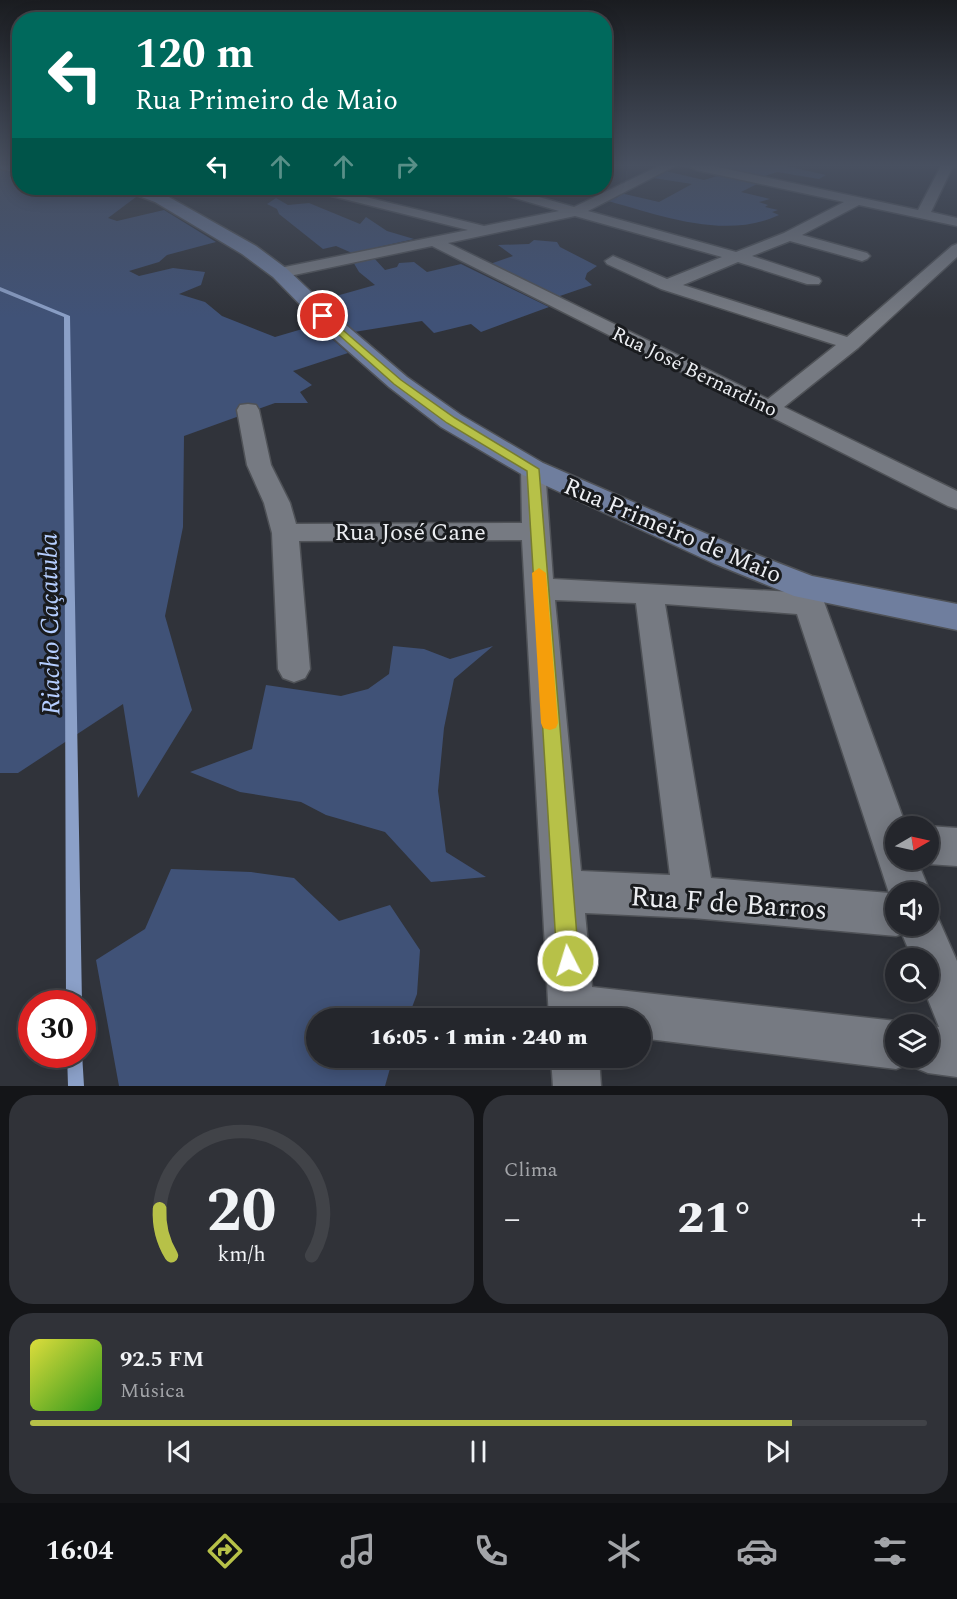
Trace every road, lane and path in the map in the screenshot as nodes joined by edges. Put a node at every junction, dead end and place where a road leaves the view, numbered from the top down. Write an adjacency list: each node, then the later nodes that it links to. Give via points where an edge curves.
1 (191, 217): 15 (street, Rua Primeiro de Maio)
2 (431, 217): 8 (street)
3 (552, 217): 8 (street)
4 (592, 217): 12 (street)
5 (826, 217): 9 (street)
6 (934, 217): 7 (street)
7 (957, 222)
8 (485, 230): 10 (street)
9 (789, 236): 12 (street); 13 (street)
10 (433, 241): 15 (street); 19 (street, Rua José Bernardino)
11 (957, 249): 18 (street)
12 (735, 256): 16 (street); 17 (street)
13 (862, 256)
14 (613, 261): 17 (street)
15 (280, 273): 21 (street, Rua Primeiro de Maio, via 398,382 451,421)
16 (813, 281)
17 (667, 285): 18 (street)
18 (851, 344): 19 (street)
19 (770, 408): 22 (street, Rua José Bernardino)
20 (248, 410): 24 (street, via 259,465)
21 (533, 469): 23 (street); 27 (street, Rua Primeiro de Maio)
22 (956, 498)
23 (536, 531): 24 (street, Rua José Cane); 25 (street)
24 (285, 533): 29 (street)
25 (540, 590): 26 (street); 33 (street)
26 (649, 593): 27 (street); 34 (street)
27 (808, 595): 28 (street, Rua Primeiro de Maio); 30 (street)
28 (957, 618)
29 (294, 669)
30 (890, 816)
31 (957, 847): 32 (street)
32 (939, 848)
33 (562, 891): 34 (street, Rua F de Barros); 37 (street)
34 (693, 897): 35 (street, Rua F de Barros)
35 (885, 914)
36 (924, 936): 38 (street)
37 (572, 1008)
38 (957, 1014)
39 (651, 1021): 40 (street)
40 (885, 1045)
41 (939, 1051): 42 (street)
42 (957, 1053)
43 (576, 1068): 44 (street)
44 (577, 1086)

